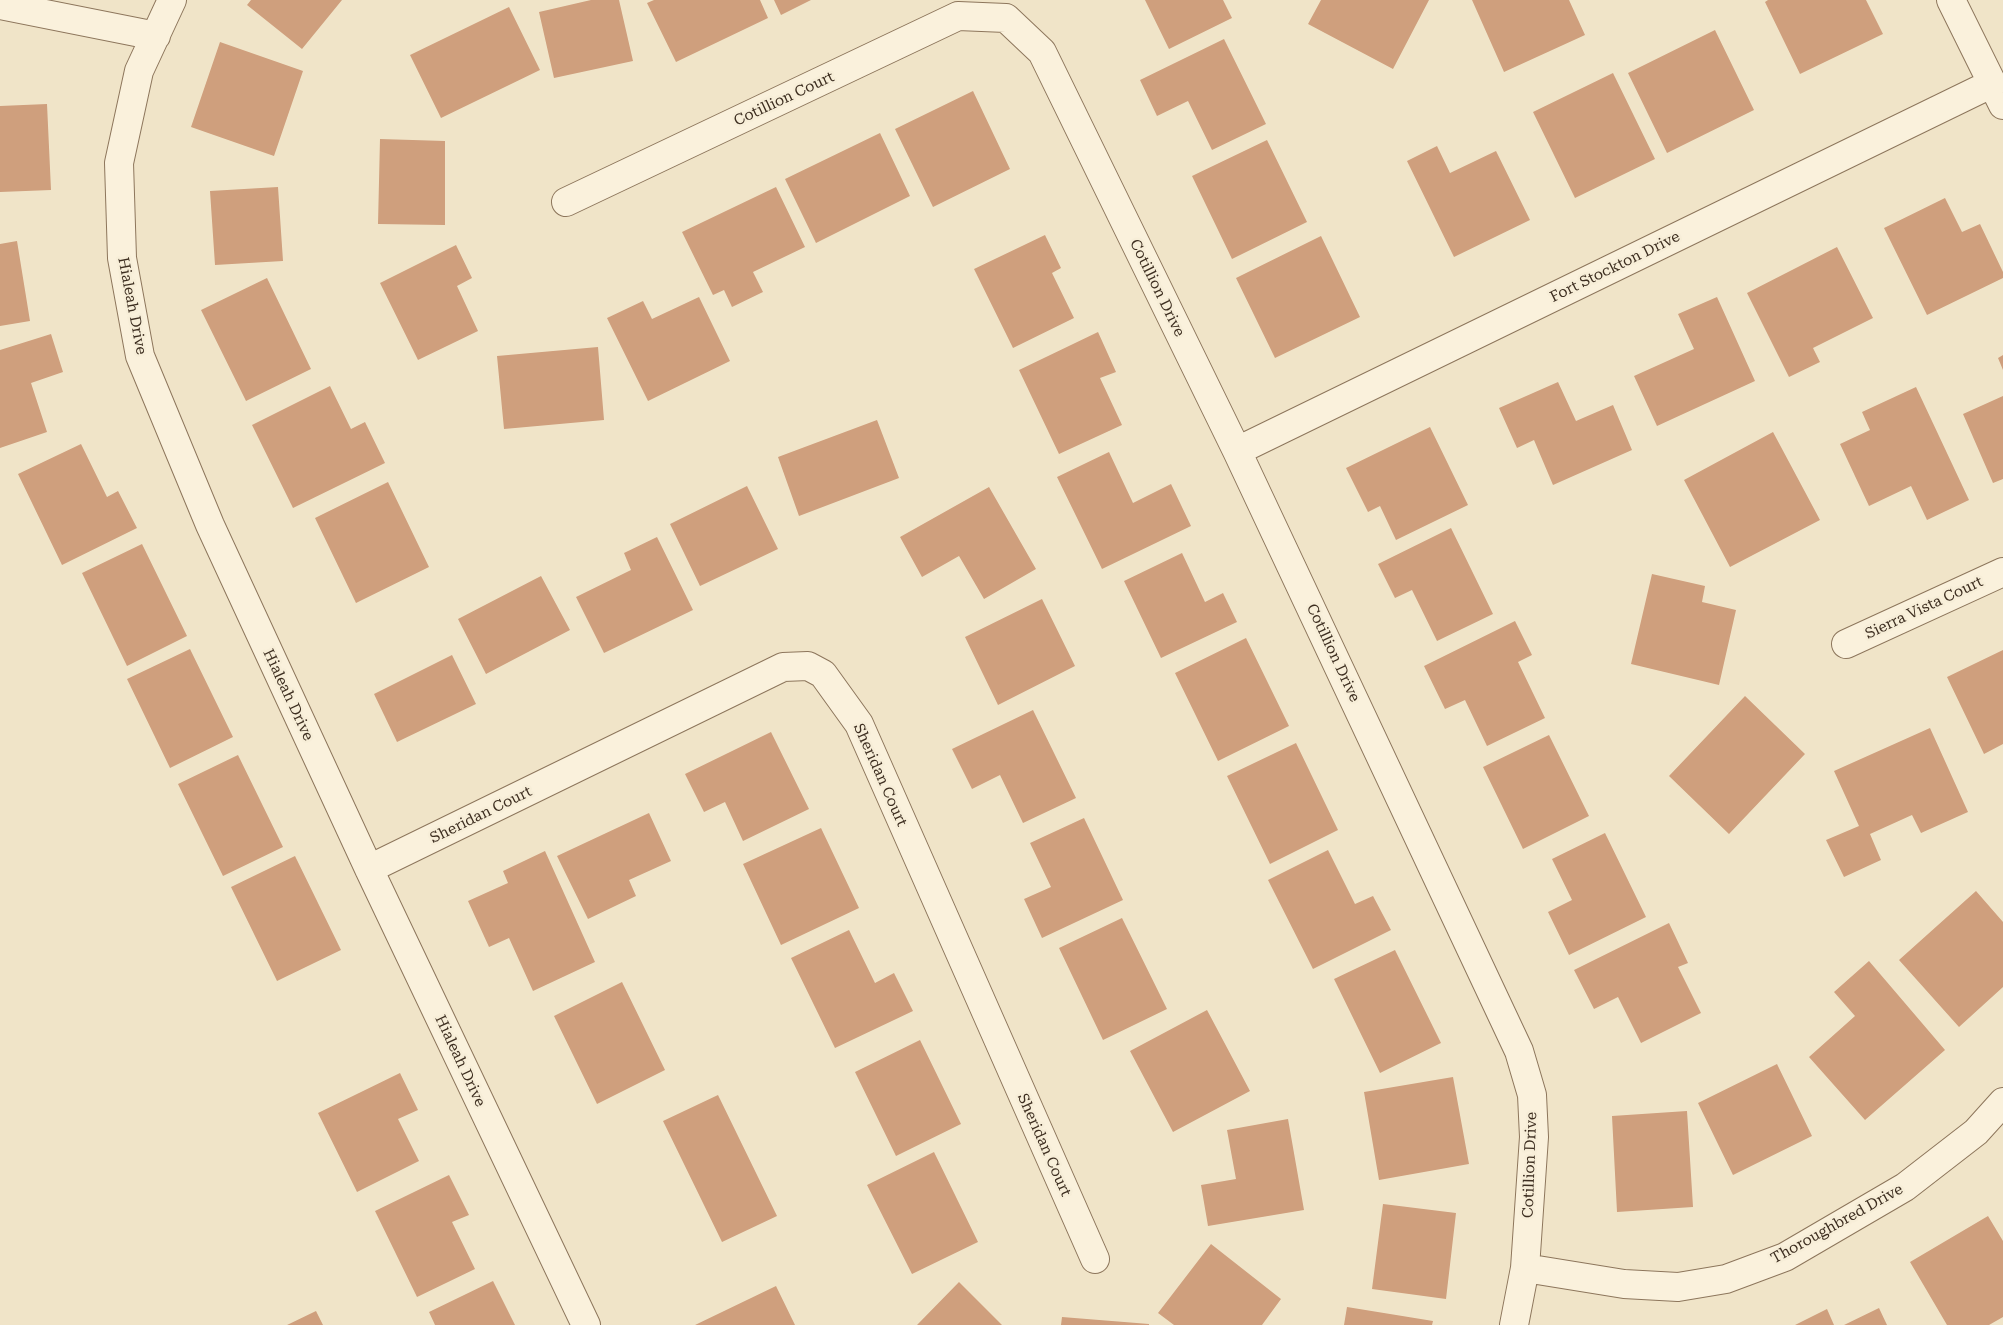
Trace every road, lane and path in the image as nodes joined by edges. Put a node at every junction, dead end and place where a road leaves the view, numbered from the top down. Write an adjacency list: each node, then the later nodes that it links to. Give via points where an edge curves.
1 (172, 0): 5 (street, Hialeah Drive)
2 (1951, 0): 6 (street)
3 (0, 5): 5 (street)
4 (1006, 18): 7 (street, Cotillion Court, via 958,16); 8 (street, Cotillion Drive, via 1042,52)
5 (156, 36): 11 (street, Hialeah Drive, via 139,71 119,163 122,258 140,356 210,525)
6 (1998, 94): 8 (street, Fort Stockton Drive)
7 (566, 202)
8 (1238, 451): 14 (street, Cotillion Drive, via 1519,1051 1532,1095 1534,1137)
9 (2003, 572): 10 (street, Sierra Vista Court)
10 (1846, 644)
11 (368, 869): 13 (street, Sheridan Court, via 784,667 808,666 824,674 859,724); 15 (street, Hialeah Drive)
12 (2003, 1102): 14 (street, Thoroughbred Drive, via 1976,1132 1905,1188 1785,1257 1726,1279 1678,1287 1624,1284)
13 (1095, 1259)
14 (1525, 1268): 16 (street, Cotillion Drive)
15 (586, 1325)
16 (1514, 1325)

